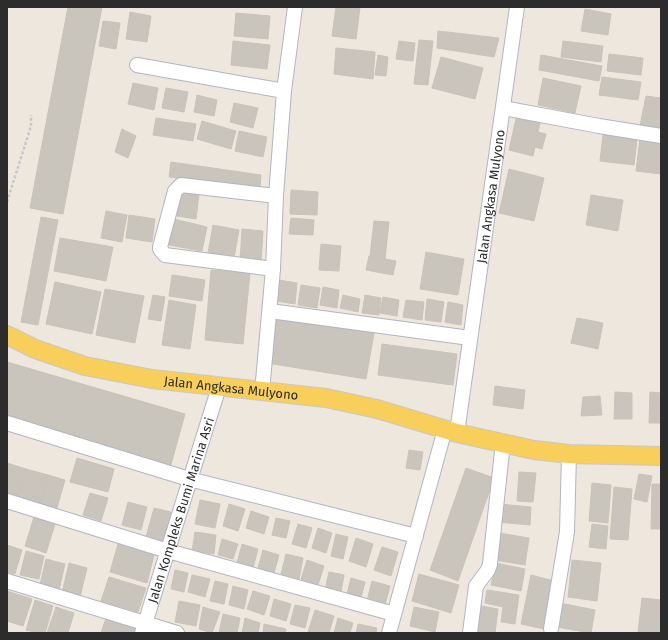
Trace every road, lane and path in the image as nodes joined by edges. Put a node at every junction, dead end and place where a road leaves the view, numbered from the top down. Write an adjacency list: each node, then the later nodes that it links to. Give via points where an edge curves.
1 (295, 7): 4 (street)
2 (517, 7): 5 (street, Jalan Angkasa Mulyono)
3 (137, 66): 4 (street)
4 (284, 91): 8 (street)
5 (503, 108): 7 (street); 13 (street, Jalan Angkasa Mulyono)
6 (31, 115): 9 (path, via 31,126)
7 (661, 136)
8 (276, 196): 10 (street); 10 (street, via 181,185 175,191 160,247 165,255)
9 (7, 202)
10 (273, 269): 11 (street)
11 (270, 312): 13 (street); 15 (street)
12 (7, 335): 14 (main road, Jalan Angkasa Mulyono, via 35,349 85,366 152,379)
13 (470, 338): 17 (street, Jalan Angkasa Mulyono)
14 (219, 387): 15 (main road, Jalan Angkasa Mulyono); 21 (street, Jalan Kompleks Bumi Marina Asri)
15 (262, 392): 17 (main road, Jalan Angkasa Mulyono, via 326,398 378,409)
16 (7, 423): 21 (street)
17 (451, 431): 18 (main road, Jalan Angkasa Mulyono); 23 (street)
18 (503, 442): 19 (main road, Jalan Angkasa Mulyono, via 534,450); 31 (street, via 490,564 476,586)
19 (569, 454): 20 (main road, Jalan Angkasa Mulyono); 28 (street, via 567,532)
20 (661, 456)
21 (189, 479): 23 (street); 24 (street, Jalan Kompleks Bumi Marina Asri)
22 (7, 501): 24 (street)
23 (416, 536): 26 (street)
24 (168, 551): 26 (street); 27 (street, Jalan Kompleks Bumi Marina Asri)
25 (7, 581): 27 (street)
26 (394, 614): 30 (street)
27 (143, 628): 29 (street)
28 (552, 629)
29 (177, 633)
30 (389, 633)
31 (470, 633)

